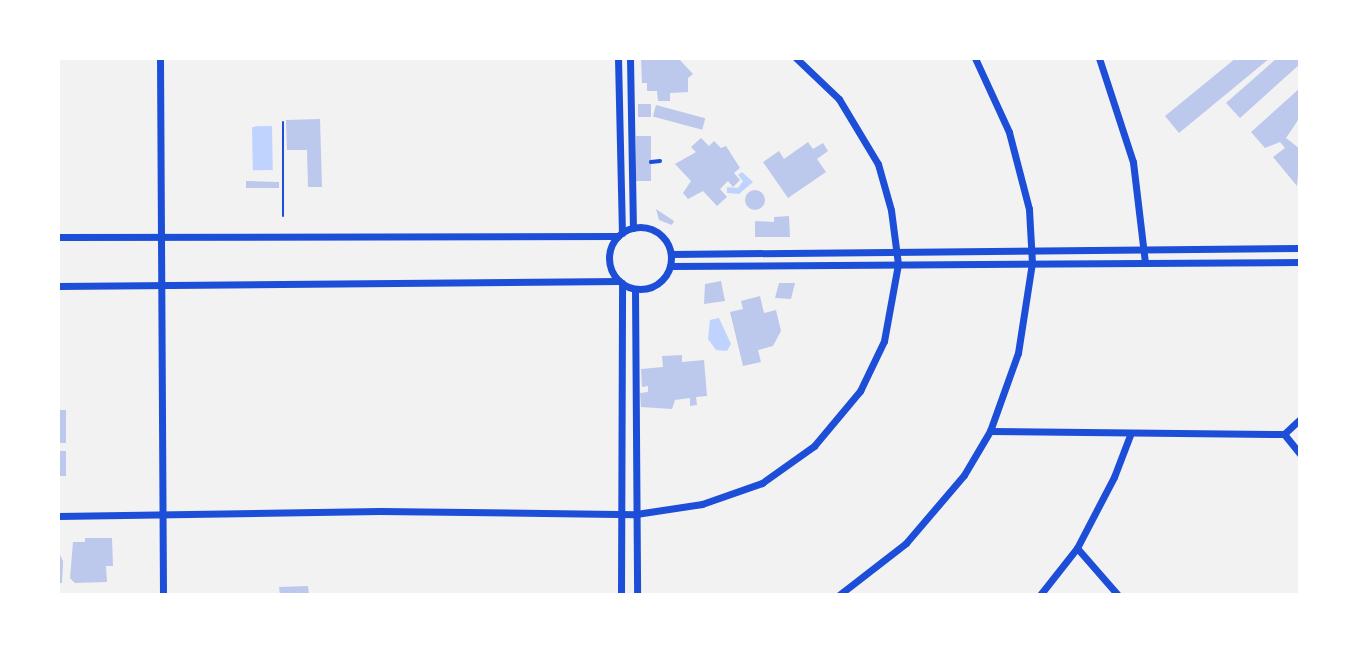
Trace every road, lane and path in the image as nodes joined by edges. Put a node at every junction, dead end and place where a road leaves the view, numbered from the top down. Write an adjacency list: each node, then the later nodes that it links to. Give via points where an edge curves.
1 (160, 58): 13 (street)
2 (618, 58): 12 (street)
3 (629, 58): 11 (street)
4 (796, 58): 18 (street, via 839,99 878,164)
5 (975, 58): 17 (street, via 1019,163)
6 (1099, 58): 16 (street, via 1125,131)
7 (283, 122): 10 (path)
8 (660, 161): 9 (lane)
9 (651, 162)
10 (283, 216)
11 (633, 228): 12 (street); 19 (street, via 659,233)
12 (620, 234): 13 (street); 25 (street, via 609,255)
13 (161, 236): 14 (street); 27 (street)
14 (58, 237)
15 (1300, 248): 16 (street)
16 (1144, 249): 17 (street); 20 (street)
17 (1032, 250): 18 (street); 22 (street)
18 (897, 251): 19 (street); 23 (street)
19 (671, 254): 24 (street)
20 (1145, 262): 21 (street); 22 (street)
21 (1300, 262)
22 (1032, 263): 23 (street); 30 (street, via 1017,353)
23 (898, 264): 24 (street); 36 (street, via 884,341 870,373 814,446 762,482 722,499)
24 (670, 266): 28 (street, via 657,284)
25 (620, 282): 27 (street); 28 (street); 34 (street)
26 (58, 286): 27 (street)
27 (161, 286): 35 (street)
28 (635, 289): 36 (street)
29 (1300, 419): 31 (street)
30 (990, 431): 32 (street); 42 (street, via 933,515 906,543)
31 (1284, 433): 32 (street); 33 (street)
32 (1130, 435): 38 (street)
33 (1300, 454)
34 (621, 513): 35 (street); 36 (street); 40 (street)
35 (163, 514): 37 (street); 39 (street)
36 (636, 514): 41 (street)
37 (58, 516)
38 (1077, 548): 43 (street); 44 (street)
39 (163, 595)
40 (621, 595)
41 (637, 595)
42 (839, 595)
43 (1040, 595)
44 (1118, 595)

